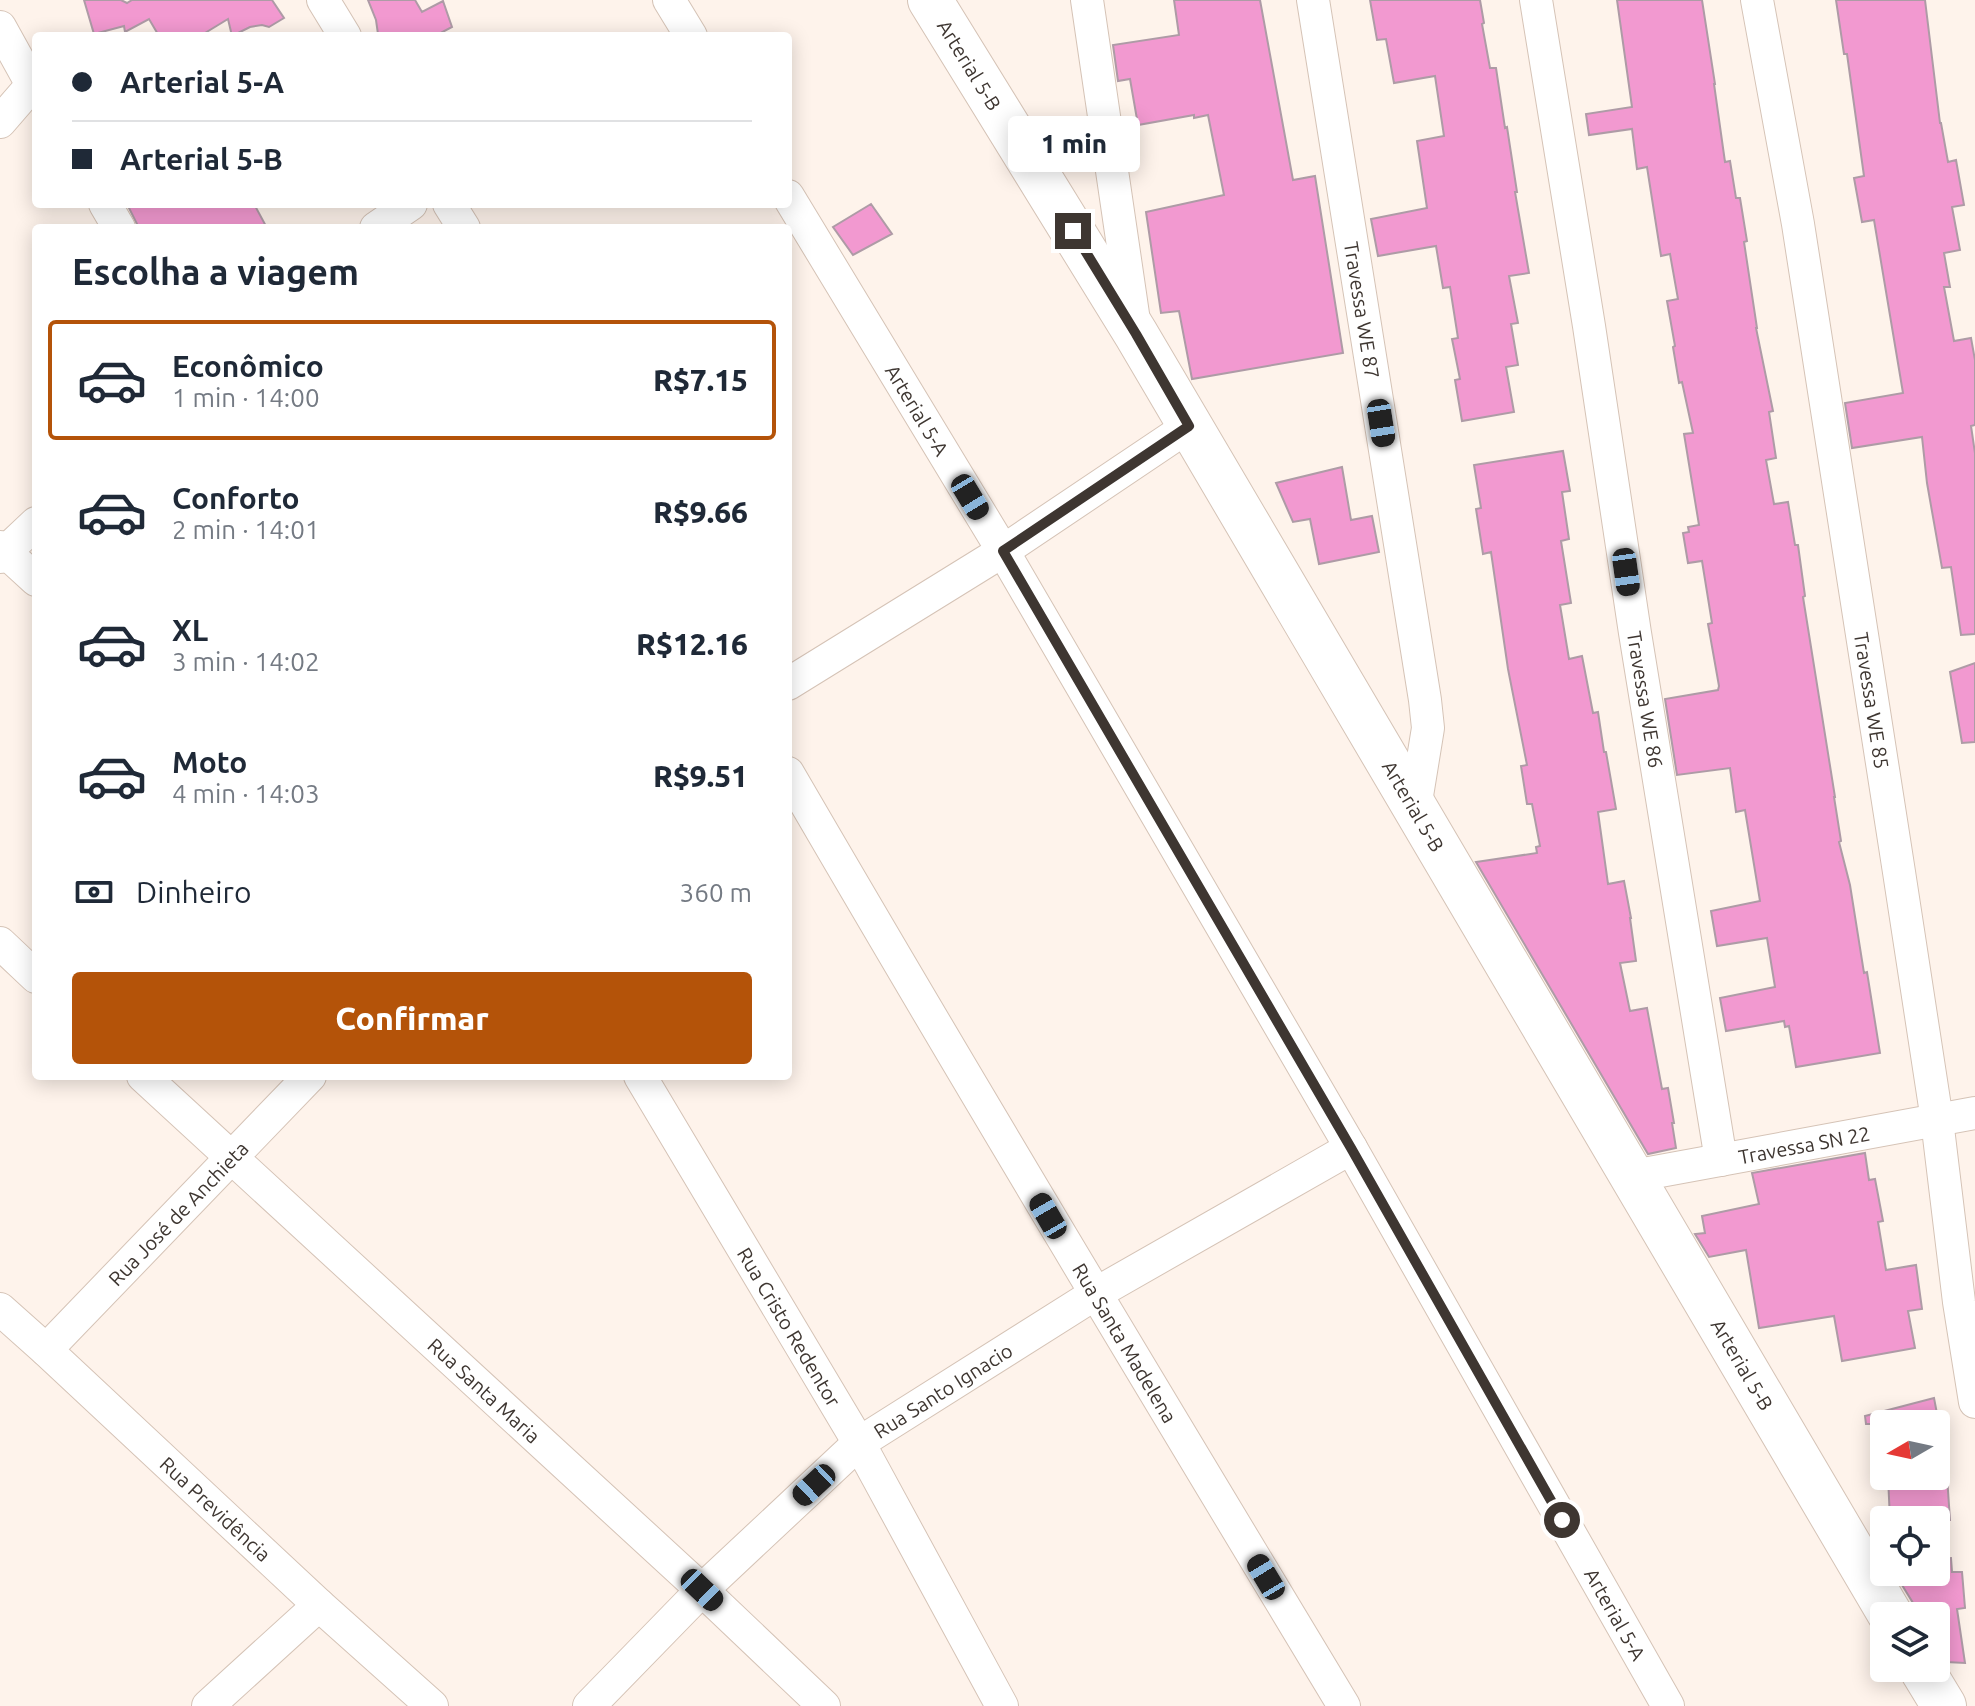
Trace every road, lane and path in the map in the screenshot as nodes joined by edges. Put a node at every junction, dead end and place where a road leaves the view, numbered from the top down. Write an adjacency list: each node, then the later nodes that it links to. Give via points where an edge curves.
1 (323, 0): 9 (street)
2 (669, 0): 10 (street)
3 (930, 0): 17 (main road, Arterial 5-B)
4 (1087, 0): 17 (street)
5 (1313, 0): 25 (street, Travessa WE 87, via 1425,700 1428,728)
6 (1536, 0): 35 (street, Travessa WE 86)
7 (1757, 0): 32 (street, Travessa WE 85, via 1798,224)
8 (0, 27): 11 (street)
9 (343, 32)
10 (688, 32)
11 (32, 85)
12 (32, 91): 13 (street)
13 (0, 122)
14 (792, 203): 20 (street, Arterial 5-A)
15 (405, 208): 16 (street)
16 (382, 224)
17 (1136, 334): 18 (main road, Arterial 5-B)
18 (1189, 426): 20 (street); 25 (main road, Arterial 5-B)
19 (32, 526): 21 (street)
20 (1003, 551): 23 (street); 33 (street, Arterial 5-A)
21 (2, 552): 22 (street)
22 (32, 577)
23 (792, 682)
24 (792, 780): 37 (street, Rua Santa Madelena)
25 (1415, 808): 36 (main road, Arterial 5-B)
26 (0, 943): 27 (street)
27 (32, 973)
28 (147, 1080): 34 (street, Rua Santa Maria)
29 (306, 1080): 34 (street, Rua José de Anchieta)
30 (642, 1080): 41 (street, Rua Cristo Redentor)
31 (1975, 1113): 32 (street, Travessa SN 22)
32 (1937, 1120): 35 (street, Travessa SN 22); 40 (street, Travessa WE 85)
33 (1351, 1148): 37 (street, Rua Santo Ignacio); 52 (street, Arterial 5-A)
34 (231, 1159): 39 (street, Rua José de Anchieta); 42 (street, Rua Santa Maria)
35 (1721, 1160): 36 (street, Travessa SN 22)
36 (1633, 1176): 43 (main road, Arterial 5-B)
37 (1095, 1294): 41 (street, Rua Santo Ignacio); 51 (street, Rua Santa Madelena)
38 (0, 1309): 39 (street, Rua Previdência)
39 (46, 1350): 44 (street, Rua Previdência)
40 (1975, 1402)
41 (859, 1443): 42 (street, Rua Santo Ignacio); 50 (street, Rua Cristo Redentor)
42 (702, 1590): 48 (street, Rua Santo Ignacio); 49 (street, Rua Santa Maria)
43 (1883, 1602)
44 (319, 1605): 46 (street); 47 (street, Rua Previdência)
45 (1929, 1682): 53 (main road)
46 (208, 1706)
47 (432, 1706)
48 (589, 1706)
49 (824, 1706)
50 (1002, 1706)
51 (1344, 1706)
52 (1668, 1706)
53 (1944, 1706)

